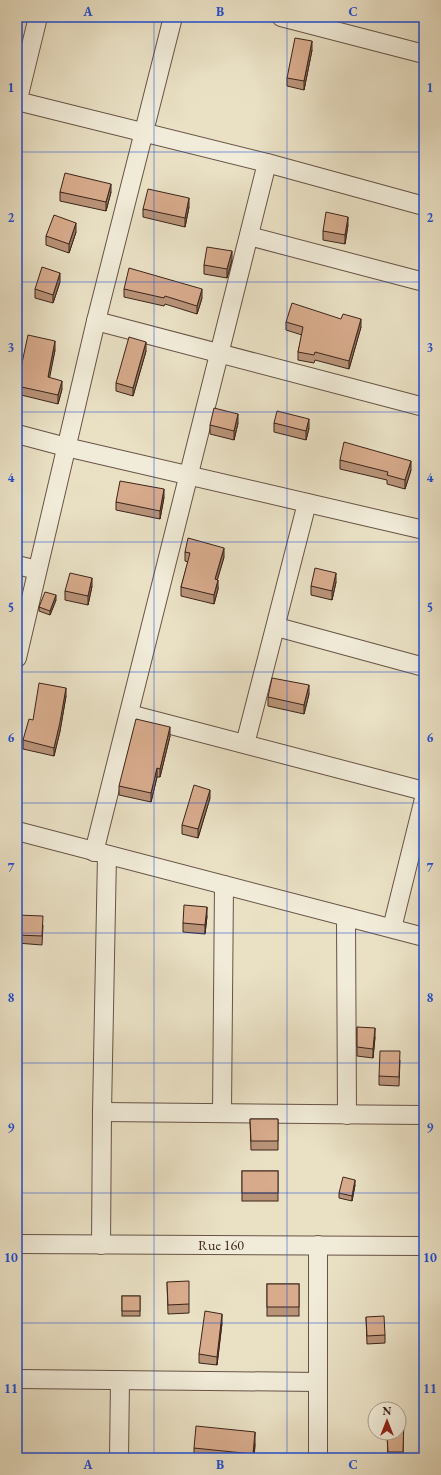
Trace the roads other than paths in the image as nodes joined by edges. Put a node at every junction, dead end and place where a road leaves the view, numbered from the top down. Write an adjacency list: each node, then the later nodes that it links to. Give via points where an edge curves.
1 (38, 17): 5 (street)
2 (174, 17): 6 (street)
3 (281, 17): 4 (street)
4 (424, 54)
5 (17, 102): 6 (street)
6 (144, 133): 7 (street); 11 (street)
7 (267, 163): 8 (street); 9 (street)
8 (424, 206)
9 (249, 236): 10 (street); 12 (street)
10 (424, 282)
11 (96, 321): 12 (street); 15 (street)
12 (219, 353): 13 (street); 16 (street)
13 (424, 407)
14 (17, 434): 15 (street)
15 (66, 447): 16 (street); 20 (street)
16 (189, 475): 17 (street); 24 (street)
17 (308, 503): 18 (street); 21 (street)
18 (424, 530)
19 (17, 565): 20 (street)
20 (37, 570): 22 (street)
21 (276, 627): 23 (street); 25 (street)
22 (17, 658)
23 (424, 667)
24 (129, 714): 25 (street); 29 (street)
25 (245, 744): 26 (street)
26 (424, 791)
27 (424, 799): 32 (street)
28 (17, 831): 29 (street)
29 (101, 853): 30 (street); 34 (street)
30 (224, 885): 31 (street); 35 (street)
31 (346, 917): 32 (street); 36 (street)
32 (392, 928): 33 (street)
33 (424, 937)
34 (102, 1112): 35 (street); 39 (street)
35 (222, 1113): 36 (street)
36 (347, 1115): 37 (street)
37 (424, 1116)
38 (17, 1244): 39 (street, Rue 160)
39 (102, 1245): 40 (street, Rue 160)
40 (318, 1245): 41 (street, Rue 160); 44 (street)
41 (424, 1246)
42 (17, 1379): 43 (street)
43 (120, 1380): 44 (street); 45 (street)
44 (318, 1382): 46 (street)
45 (119, 1458)
46 (318, 1458)

